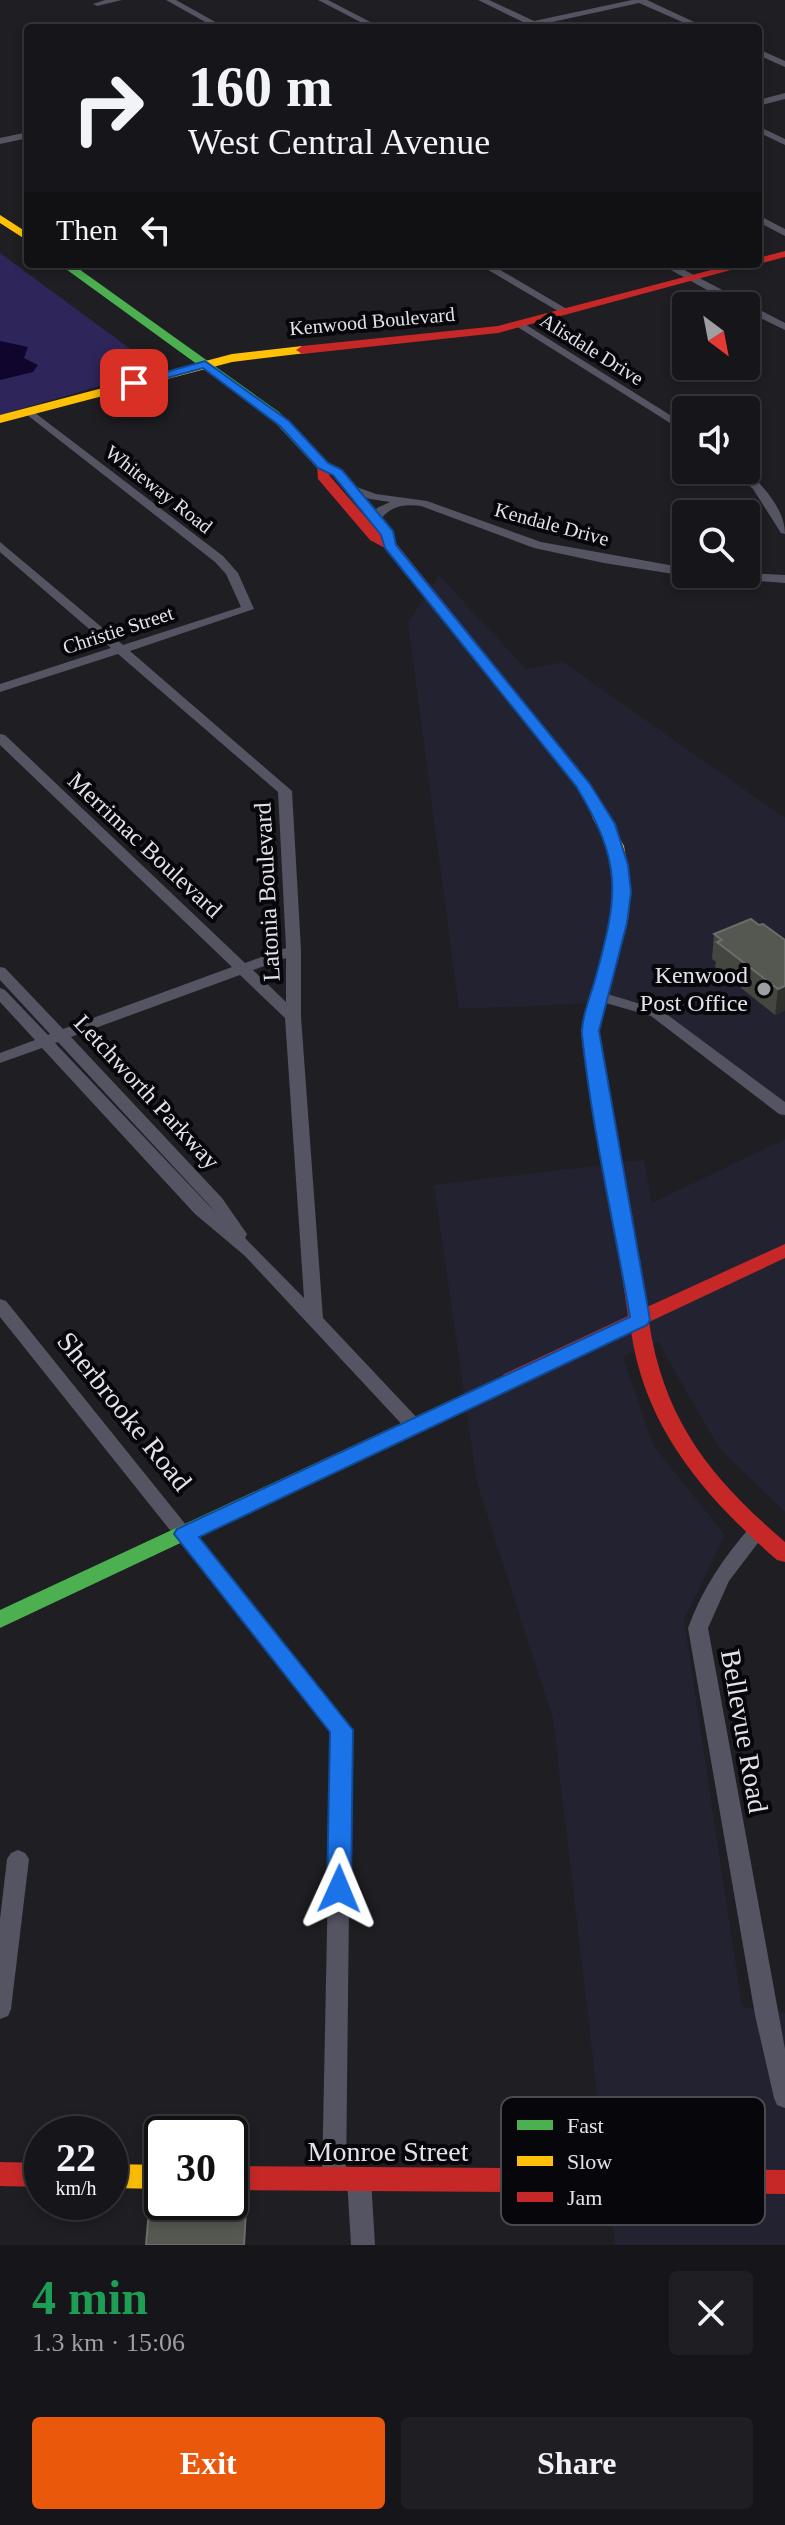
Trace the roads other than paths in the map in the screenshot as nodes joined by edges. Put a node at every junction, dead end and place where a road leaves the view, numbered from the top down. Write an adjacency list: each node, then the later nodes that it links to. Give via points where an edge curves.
1 (118, 0): 6 (street)
2 (170, 0): 7 (street)
3 (322, 0): 8 (street)
4 (482, 0): 9 (street)
5 (641, 0): 10 (street); 11 (street)
6 (97, 4)
7 (215, 24)
8 (370, 24)
9 (534, 24)
10 (546, 24)
11 (694, 24)
12 (762, 54): 13 (street)
13 (785, 64)
14 (785, 96): 15 (street)
15 (762, 102)
16 (762, 131): 19 (street)
17 (24, 136): 18 (street)
18 (0, 141)
19 (785, 142)
20 (0, 218): 23 (street)
21 (762, 220): 22 (street)
22 (785, 233)
23 (24, 235)
24 (785, 254): 25 (street)
25 (762, 260)
26 (70, 268): 36 (street)
27 (490, 268): 32 (street)
28 (672, 268): 30 (street)
29 (733, 268): 30 (street, Kenwood Boulevard)
30 (693, 279): 31 (street); 32 (street, Kenwood Boulevard)
31 (718, 292)
32 (567, 312): 34 (street, Kenwood Boulevard)
33 (760, 314): 35 (street)
34 (520, 324): 36 (street, Kenwood Boulevard); 39 (street, Alisdale Drive)
35 (785, 327)
36 (205, 364): 37 (street, Kenwood Boulevard); 40 (street, via 285,423)
37 (30, 412): 38 (street, Kenwood Boulevard); 51 (street, Whiteway Road, via 219,559 232,573)
38 (0, 419)
39 (672, 421)
40 (323, 466): 42 (street); 46 (street, via 323,476 366,527)
41 (754, 484): 45 (street)
42 (351, 488): 43 (street, Kendale Drive, via 374,497); 44 (street)
43 (412, 501): 44 (street, via 386,506); 48 (street, Kendale Drive, via 538,545)
44 (376, 519): 46 (street)
45 (785, 530)
46 (390, 545): 59 (street, via 567,763 607,824 620,865 622,903)
47 (0, 546): 52 (street, Latonia Boulevard)
48 (672, 570)
49 (760, 577): 50 (street)
50 (785, 579)
51 (248, 609): 52 (street, Christie Street)
52 (122, 650): 53 (street, Christie Street); 55 (street, Latonia Boulevard, via 285,791)
53 (0, 688)
54 (0, 738): 56 (street, Merrimac Boulevard)
55 (294, 950): 56 (street); 60 (street, Latonia Boulevard)
56 (242, 968): 60 (street, Merrimac Boulevard); 61 (street)
57 (0, 971): 61 (street, Letchworth Parkway)
58 (0, 993): 61 (street, Letchworth Parkway)
59 (597, 996): 63 (street, via 656,1013); 67 (street, via 590,1029 594,1066)
60 (293, 1017): 66 (street, Latonia Boulevard)
61 (52, 1038): 62 (street); 66 (street, Letchworth Parkway, via 201,1210 251,1252)
62 (0, 1058)
63 (785, 1110)
64 (785, 1250): 67 (street)
65 (0, 1305): 70 (street, Sherbrooke Road)
66 (314, 1319): 68 (street, Letchworth Parkway)
67 (640, 1320): 68 (street); 69 (street, via 649,1373 666,1418 709,1478)
68 (415, 1427): 70 (street)
69 (758, 1531): 71 (street); 75 (street, Bellevue Road, via 722,1573 698,1628)
70 (185, 1534): 72 (street); 79 (street, Sherbrooke Road, via 341,1730)
71 (785, 1554)
72 (0, 1620)
73 (18, 1859): 74 (street)
74 (0, 2009)
75 (785, 2098)
76 (0, 2174): 77 (street)
77 (24, 2175)
78 (248, 2178): 79 (street, Monroe Street)
79 (334, 2179): 80 (street, Monroe Street)
80 (359, 2179): 81 (street, Monroe Street); 84 (street)
81 (501, 2180)
82 (765, 2182): 83 (street, Monroe Street)
83 (785, 2182)
84 (363, 2245)

